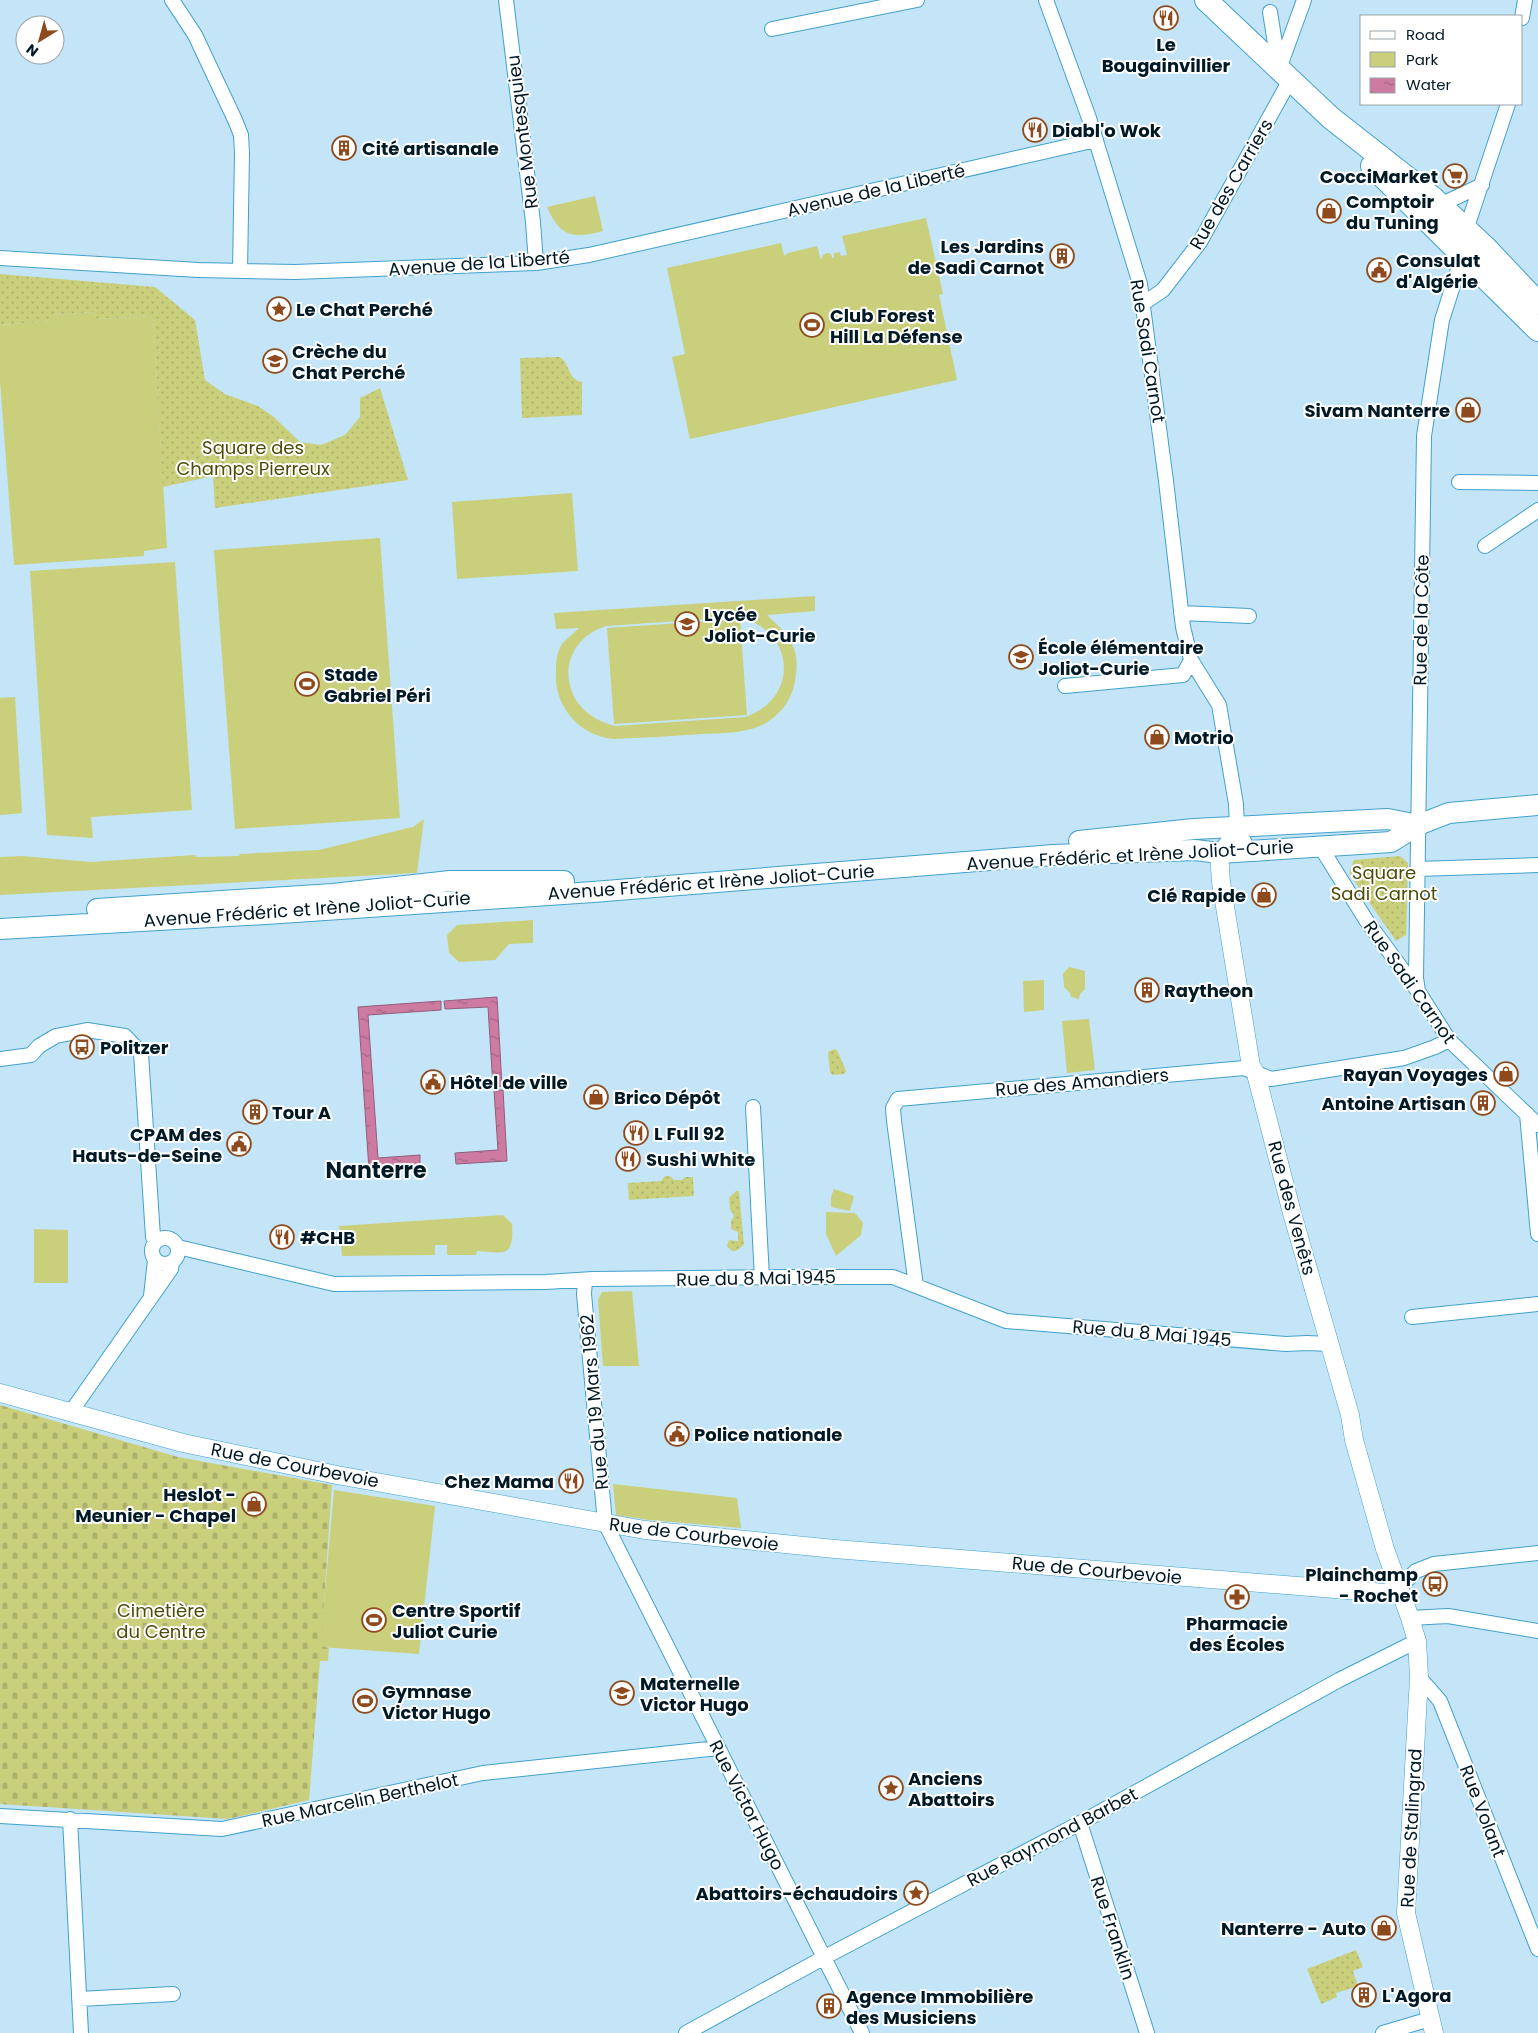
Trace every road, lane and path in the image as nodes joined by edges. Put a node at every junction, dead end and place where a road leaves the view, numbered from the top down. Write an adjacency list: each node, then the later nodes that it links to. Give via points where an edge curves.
1 (172, 0): 21 (street, via 195,35 241,135)
2 (506, 0): 20 (street, Rue Montesquieu)
3 (917, 0): 10 (street)
4 (1046, 0): 14 (street, Rue Sadi Carnot)
5 (1206, 0): 11 (main road)
6 (1304, 0): 11 (street, Rue des Carriers)
7 (1525, 0): 9 (street)
8 (1270, 12): 11 (street)
9 (1522, 15)
10 (772, 28)
11 (1285, 75): 13 (main road); 22 (street, Rue des Carriers, via 1200,242 1163,290)
12 (1508, 105): 15 (street)
13 (1331, 118): 16 (main road); 18 (main road, via 1340,135)
14 (1096, 140): 20 (street, Avenue de la Liberté, via 589,256); 22 (street, Rue Sadi Carnot)
15 (1482, 185): 16 (street); 17 (street)
16 (1440, 205): 17 (main road)
17 (1466, 230): 18 (main road); 23 (main road)
18 (1461, 253): 24 (main road); 34 (street, Rue de la Côte, via 1442,320 1424,436)
19 (0, 258): 21 (street, Avenue de la Liberté)
20 (536, 263): 21 (street, Avenue de la Liberté, via 344,271)
21 (240, 271)
22 (1144, 303): 29 (street, Rue Sadi Carnot)
23 (1538, 303)
24 (1538, 330)
25 (1459, 482): 26 (street)
26 (1538, 483)
27 (1538, 510): 28 (street)
28 (1485, 546)
29 (1181, 614): 30 (street); 31 (street, Rue Sadi Carnot)
30 (1249, 616)
31 (1191, 660): 32 (street, via 1183,676); 35 (street, Rue Sadi Carnot, via 1219,705)
32 (1065, 686)
33 (1538, 805): 34 (main road, Avenue Frédéric et Irène Joliot-Curie, via 1449,813)
34 (1418, 825): 35 (main road, Avenue Frédéric et Irène Joliot-Curie, via 1388,819); 36 (main road, Avenue Frédéric et Irène Joliot-Curie, via 1391,842); 40 (street, Rue de la Côte)
35 (1237, 828): 37 (street); 38 (street); 41 (main road, Avenue Frédéric et Irène Joliot-Curie, via 699,873 565,881 450,881 333,894)
36 (1320, 846): 37 (main road, Avenue Frédéric et Irène Joliot-Curie); 43 (street, Rue Sadi Carnot, via 1366,920)
37 (1249, 851): 38 (main road, Avenue Frédéric et Irène Joliot-Curie)
38 (1219, 853): 42 (main road, Avenue Frédéric et Irène Joliot-Curie, via 1195,850 1053,855 593,892); 46 (street, Rue des Venêts, via 1251,1066)
39 (1538, 865): 40 (street)
40 (1417, 869): 43 (street, Rue de la Côte)
41 (0, 915)
42 (0, 929)
43 (1418, 991): 44 (street, Rue Sadi Carnot)
44 (1449, 1040): 46 (street, Rue des Amandiers, via 1404,1058 1271,1079); 48 (street, Rue Sadi Carnot)
45 (0, 1059): 51 (street, via 31,1055 56,1036 87,1030 125,1036 142,1053 153,1237)
46 (1256, 1074): 57 (street, Rue des Amandiers, via 1244,1068 898,1099 893,1108 894,1121); 61 (street, Rue des Venêts)
47 (753, 1107): 55 (street)
48 (1527, 1114): 49 (street, Rue Sadi Carnot); 50 (street)
49 (1538, 1125)
50 (1538, 1234)
51 (157, 1241): 52 (street, via 171,1239); 53 (street, via 152,1250)
52 (178, 1247): 54 (street, via 178,1256); 56 (street, Rue du 8 Mai 1945, via 334,1284)
53 (155, 1260): 54 (street, via 163,1264); 58 (street)
54 (172, 1263): 58 (street)
55 (762, 1278): 56 (street, Rue du 8 Mai 1945); 57 (street, Rue du 8 Mai 1945, via 893,1277)
56 (585, 1281): 64 (street, Rue du 19 Mars 1962)
57 (916, 1286): 61 (street, Rue du 8 Mai 1945, via 1006,1321 1286,1344)
58 (151, 1296): 63 (street)
59 (1538, 1304): 60 (street)
60 (1412, 1317)
61 (1329, 1344): 66 (street, Rue des Venêts, via 1350,1415 1360,1465)
62 (0, 1392): 63 (street, Rue de Courbevoie)
63 (71, 1412): 64 (street, Rue de Courbevoie, via 183,1443)
64 (605, 1523): 66 (street, Rue de Courbevoie, via 645,1530 864,1552 1385,1593); 71 (street, Rue Victor Hugo)
65 (1538, 1553): 66 (street, via 1434,1564 1416,1571)
66 (1398, 1588): 67 (street, Rue des Venêts)
67 (1410, 1618): 68 (street, via 1448,1616); 69 (street, Rue des Venêts)
68 (1538, 1631)
69 (1417, 1641): 70 (street, Rue de Stalingrad); 74 (street, Rue Raymond Barbet, via 1339,1680)
70 (1419, 1677): 75 (street, Rue Volant, via 1440,1701); 79 (street, Rue de Stalingrad, via 1406,1913)
71 (718, 1748): 73 (street, Rue Marcelin Berthelot, via 482,1773 222,1830); 76 (street, Rue Victor Hugo)
72 (0, 1816): 73 (street, Rue Marcelin Berthelot)
73 (70, 1819): 78 (street)
74 (1080, 1823): 76 (street, Rue Raymond Barbet); 83 (street, Rue Franklin)
75 (1538, 1949)
76 (825, 1957): 81 (street, Rue Raymond Barbet); 82 (street, Rue Victor Hugo)
77 (173, 1994): 78 (street)
78 (79, 1999): 80 (street)
79 (1432, 2026): 84 (street)
80 (81, 2033)
81 (686, 2033)
82 (862, 2033)
83 (1147, 2033)
84 (1383, 2033)

